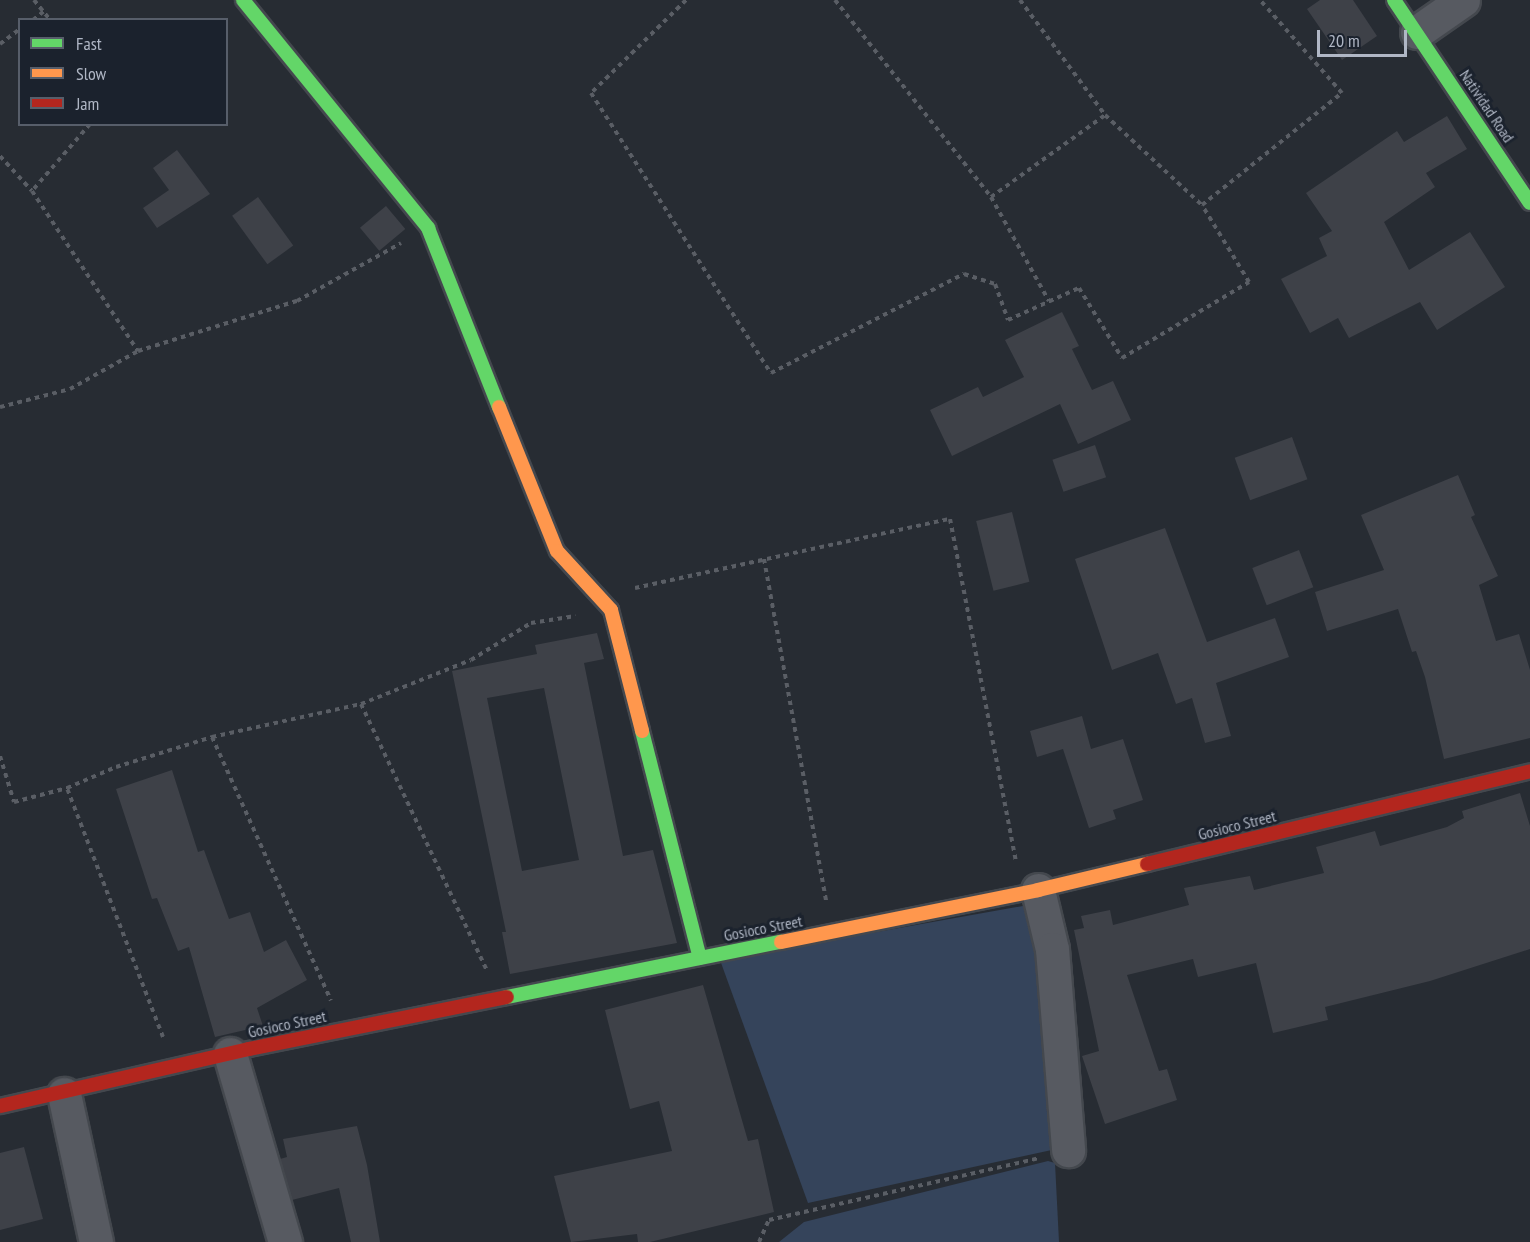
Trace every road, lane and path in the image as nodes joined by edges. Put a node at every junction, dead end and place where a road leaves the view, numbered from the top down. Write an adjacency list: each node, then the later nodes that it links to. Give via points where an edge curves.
1 (34, 0): 9 (path)
2 (243, 0): 22 (street)
3 (686, 0): 23 (path, via 591,93 771,373 964,274 995,284 1008,320)
4 (835, 0): 19 (path)
5 (1020, 0): 15 (path)
6 (1260, 0): 21 (path, via 1342,93)
7 (1395, 0): 13 (street, Natividad Road)
8 (1463, 0): 13 (street)
9 (44, 11): 10 (path); 11 (path)
10 (35, 18)
11 (49, 18)
12 (18, 30): 14 (path)
13 (1417, 32): 20 (street, Natividad Road)
14 (0, 44)
15 (1105, 115): 19 (path); 21 (path)
16 (88, 126): 18 (path)
17 (0, 156): 18 (path)
18 (32, 191): 24 (path)
19 (991, 197): 23 (path)
20 (1530, 203)
21 (1202, 205): 23 (path, via 1249,282 1122,358 1079,288)
22 (428, 228): 24 (path, via 297,301); 27 (street, via 557,551)
23 (1049, 301)
24 (138, 351): 25 (path, via 70,389)
25 (0, 407)
26 (764, 559): 27 (path); 34 (path, via 950,519); 35 (path)
27 (601, 596): 28 (street)
28 (611, 610): 29 (path, via 531,623 471,660); 36 (street)
29 (361, 704): 30 (path); 37 (path)
30 (212, 737): 33 (path, via 116,767); 38 (path)
31 (0, 756): 33 (path, via 14,802)
32 (1530, 771): 34 (street, Gosioco Street)
33 (67, 788): 39 (path)
34 (1028, 881): 36 (street, Gosioco Street); 43 (street, via 1052,949)
35 (828, 908)
36 (700, 958): 40 (street, Gosioco Street)
37 (490, 977)
38 (334, 1007)
39 (167, 1047)
40 (230, 1054): 41 (street, Gosioco Street); 45 (street)
41 (64, 1094): 42 (street, Gosioco Street); 44 (street)
42 (0, 1106)
43 (1068, 1150): 46 (path, via 770,1220)
44 (96, 1242)
45 (285, 1242)
46 (759, 1242)

